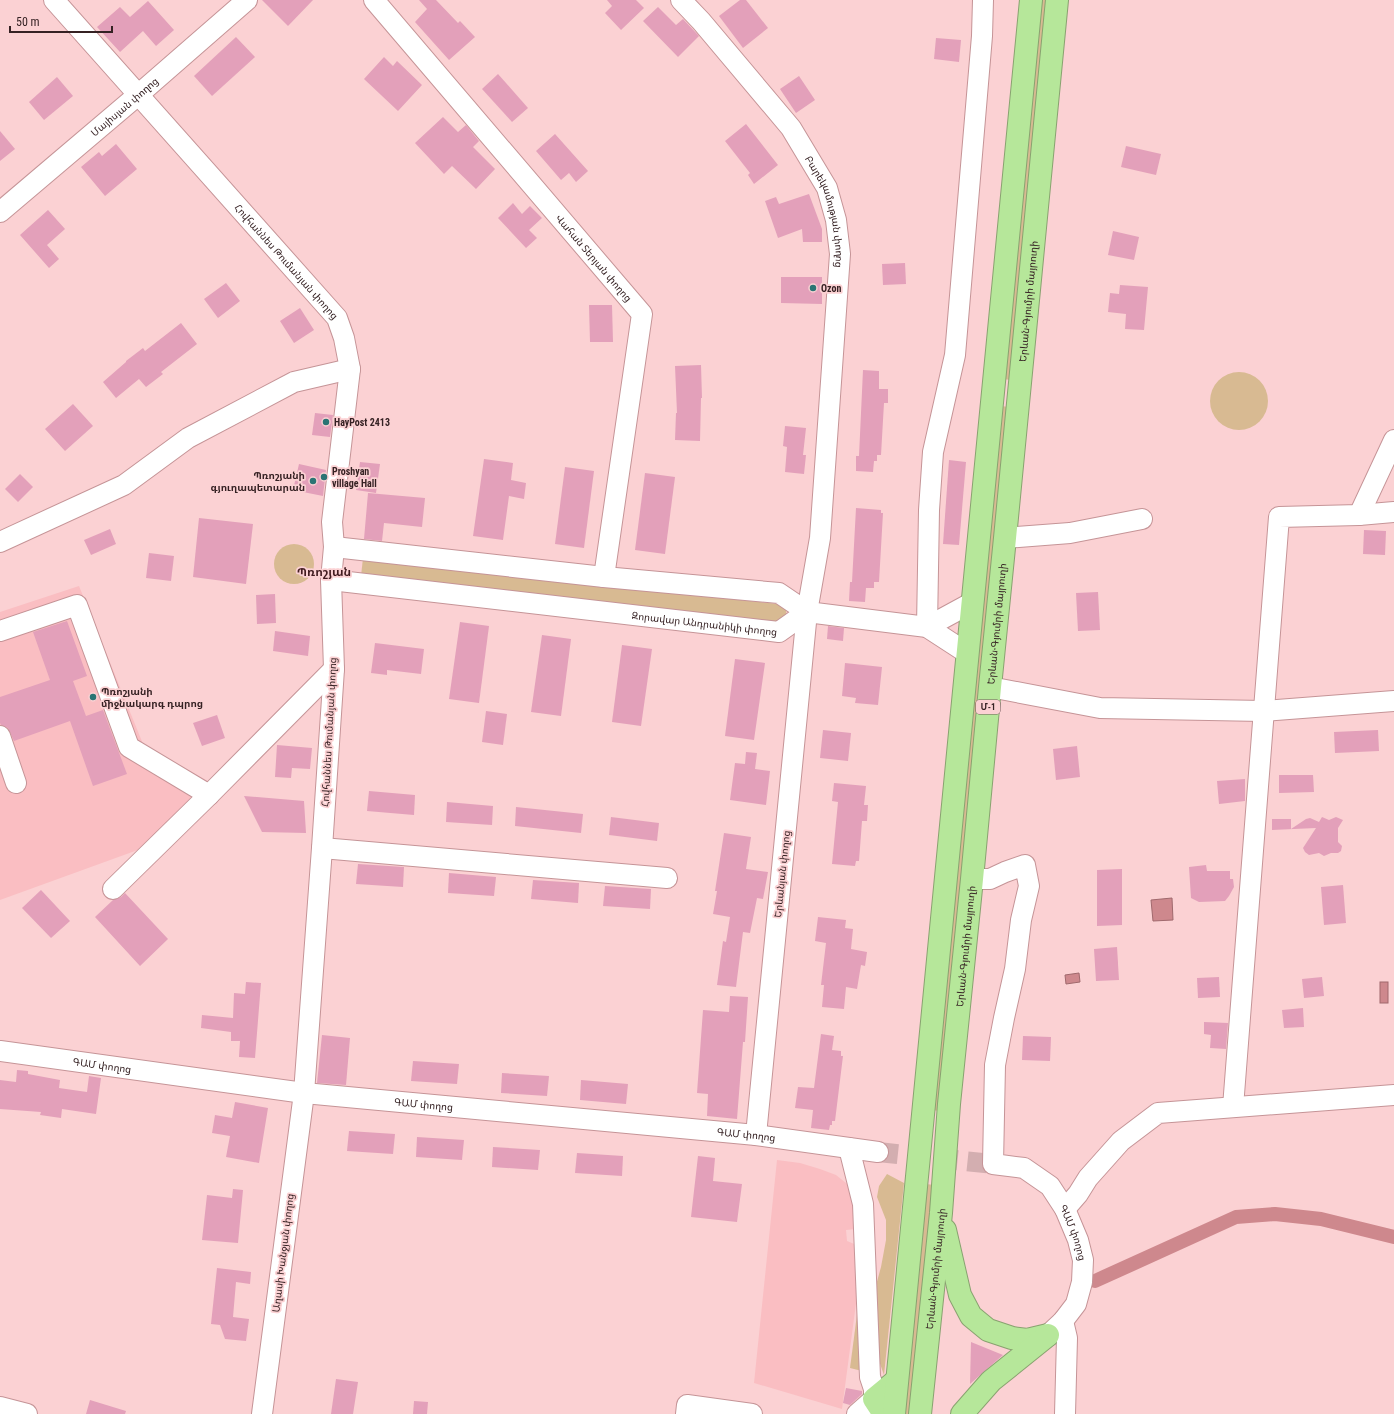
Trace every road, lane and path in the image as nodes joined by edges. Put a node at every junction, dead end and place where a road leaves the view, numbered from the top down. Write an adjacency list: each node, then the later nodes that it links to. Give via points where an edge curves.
1 (54, 0): 8 (street, Հովհաննես Թումանյան փողոց)
2 (247, 0): 8 (street, Մայիսյան փողոց)
3 (374, 0): 20 (street, Վահան Տերյան փողոց, via 642,314)
4 (681, 0): 23 (street, Բարեկամության փողոց, via 791,128 827,188 836,220 840,254 820,538)
5 (983, 0): 24 (street, via 955,354 933,452 929,510)
6 (1031, 0): 11 (highway, Մ-1)
7 (1057, 0): 12 (highway, Երևան-Գյումրի մայրուղի / Մ-1)
8 (138, 95): 9 (street, Մայիսյան փողոց); 10 (street, Հովհաննես Թումանյան փողոց, via 337,318)
9 (0, 212)
10 (350, 369): 18 (street, via 294,382 188,438 124,485); 19 (street, Հովհաննես Թումանյան փողոց, via 332,522)
11 (993, 391): 12 (highway); 22 (highway, Մ-1)
12 (1019, 393): 17 (highway, Երևան-Գյումրի մայրուղի / Մ-1)
13 (1394, 440): 15 (street)
14 (1394, 512): 15 (street)
15 (1359, 515): 30 (street, via 1279,517)
16 (1142, 518): 17 (street, via 1070,533)
17 (1005, 538): 28 (highway, Երևան-Գյումրի մայրուղի / Մ-1)
18 (0, 542)
19 (334, 548): 20 (street); 21 (street, Հովհաննես Թումանյան փողոց)
20 (604, 577): 23 (street, via 779,593)
21 (332, 580): 23 (street, Զորավար Անդրանիկի փողոց, via 779,632); 27 (street, Հովհաննես Թումանյան փողոց)
22 (973, 602): 24 (street); 26 (highway, Մ-1)
23 (807, 612): 24 (street); 42 (street, Երևանյան փողոց)
24 (927, 627): 26 (street)
25 (0, 631): 33 (street, via 77,605 129,747)
26 (967, 654): 48 (highway, Մ-1)
27 (334, 669): 33 (street); 34 (street, Հովհաննես Թումանյան փողոց)
28 (990, 687): 30 (street, via 1100,708); 36 (highway, Երևան-Գյումրի մայրուղի / Մ-1)
29 (1394, 701): 30 (street)
30 (1263, 711): 41 (street)
31 (0, 736): 32 (street)
32 (16, 783)
33 (209, 795): 37 (street)
34 (322, 848): 35 (street); 39 (street, Հովհաննես Թումանյան փողոց)
35 (667, 878)
36 (972, 878): 45 (street, ԳԱՄ փողոց, via 990,879 1025,865 1029,886 995,1065 993,1164 1024,1168 1050,1186); 46 (highway, Երևան-Գյումրի մայրուղի / Մ-1, via 949,1104)
37 (113, 889)
38 (0, 1051): 39 (street, ԳԱՄ փողոց)
39 (304, 1093): 42 (street, ԳԱՄ փողոց); 52 (street, Աղասի Խանջյան փողոց)
40 (1394, 1095): 41 (street)
41 (1233, 1106): 45 (street, via 1158,1113 1121,1141)
42 (756, 1135): 43 (street, ԳԱՄ փողոց)
43 (849, 1148): 44 (street, ԳԱՄ փողոց); 49 (street, via 863,1204 870,1377)
44 (878, 1152)
45 (1065, 1209): 47 (street, ԳԱՄ փողոց, via 1083,1260 1082,1282 1076,1304)
46 (941, 1213): 47 (highway, via 960,1295 972,1316 988,1330 1012,1338 1027,1340); 57 (highway, Երևան-Գյումրի մայրուղի / Մ-1)
47 (1056, 1328): 58 (highway, via 991,1381); 59 (street, via 1067,1338)
48 (897, 1380): 49 (highway); 56 (highway, Մ-1)
49 (879, 1406): 55 (street)
50 (0, 1407): 51 (street)
51 (27, 1414)
52 (262, 1414)
53 (686, 1414): 54 (street, via 687,1405)
54 (752, 1414)
55 (857, 1414)
56 (894, 1414)
57 (920, 1414)
58 (962, 1414)
59 (1065, 1414)

